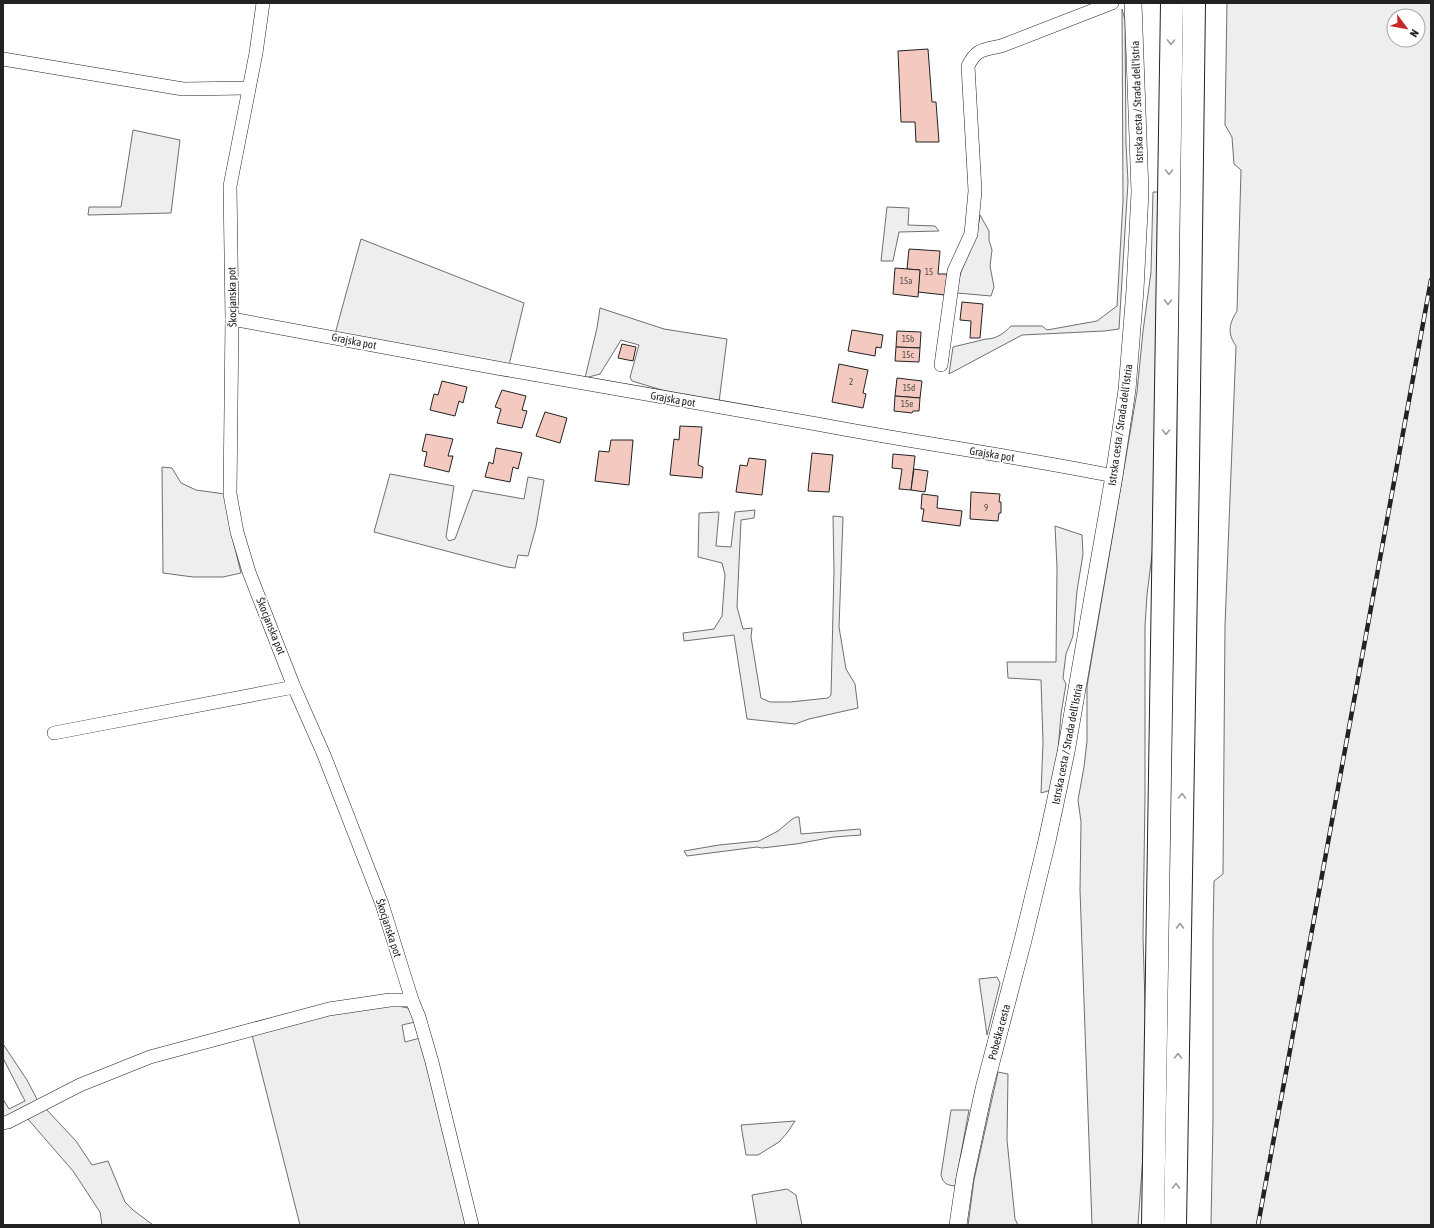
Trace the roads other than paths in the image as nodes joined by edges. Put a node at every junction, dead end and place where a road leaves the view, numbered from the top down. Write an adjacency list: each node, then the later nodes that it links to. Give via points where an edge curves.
1 (263, 3): 7 (street, Škocjanska pot)
2 (1112, 3): 9 (street, via 1001,46 982,50 973,57 968,66 975,191 971,234 954,271)
3 (1133, 3): 10 (street, Istrska cesta / Strada dell'Istria, via 1140,192 1127,390)
4 (1172, 3): 18 (highway, one-way to 18)
5 (1194, 3): 19 (highway, one-way to 5)
6 (3, 59): 7 (street, via 183,89)
7 (248, 88): 8 (street, Škocjanska pot, via 230,186)
8 (232, 318): 10 (street, Grajska pot, via 497,368); 11 (street, Škocjanska pot, via 230,494 237,532 249,572)
9 (941, 365)
10 (1114, 476): 13 (street, Istrska cesta / Strada dell'Istria, via 1066,752)
11 (294, 687): 12 (street); 14 (street, Škocjanska pot, via 324,755 382,904)
12 (54, 733)
13 (1047, 841): 17 (street, Pobeška cesta, via 984,1090 965,1177)
14 (412, 1000): 15 (street, via 390,1000 329,1009 150,1057 80,1085); 16 (street, Škocjanska pot, via 432,1062)
15 (3, 1123)
16 (472, 1225)
17 (958, 1225)
18 (1153, 1225)
19 (1175, 1225)

